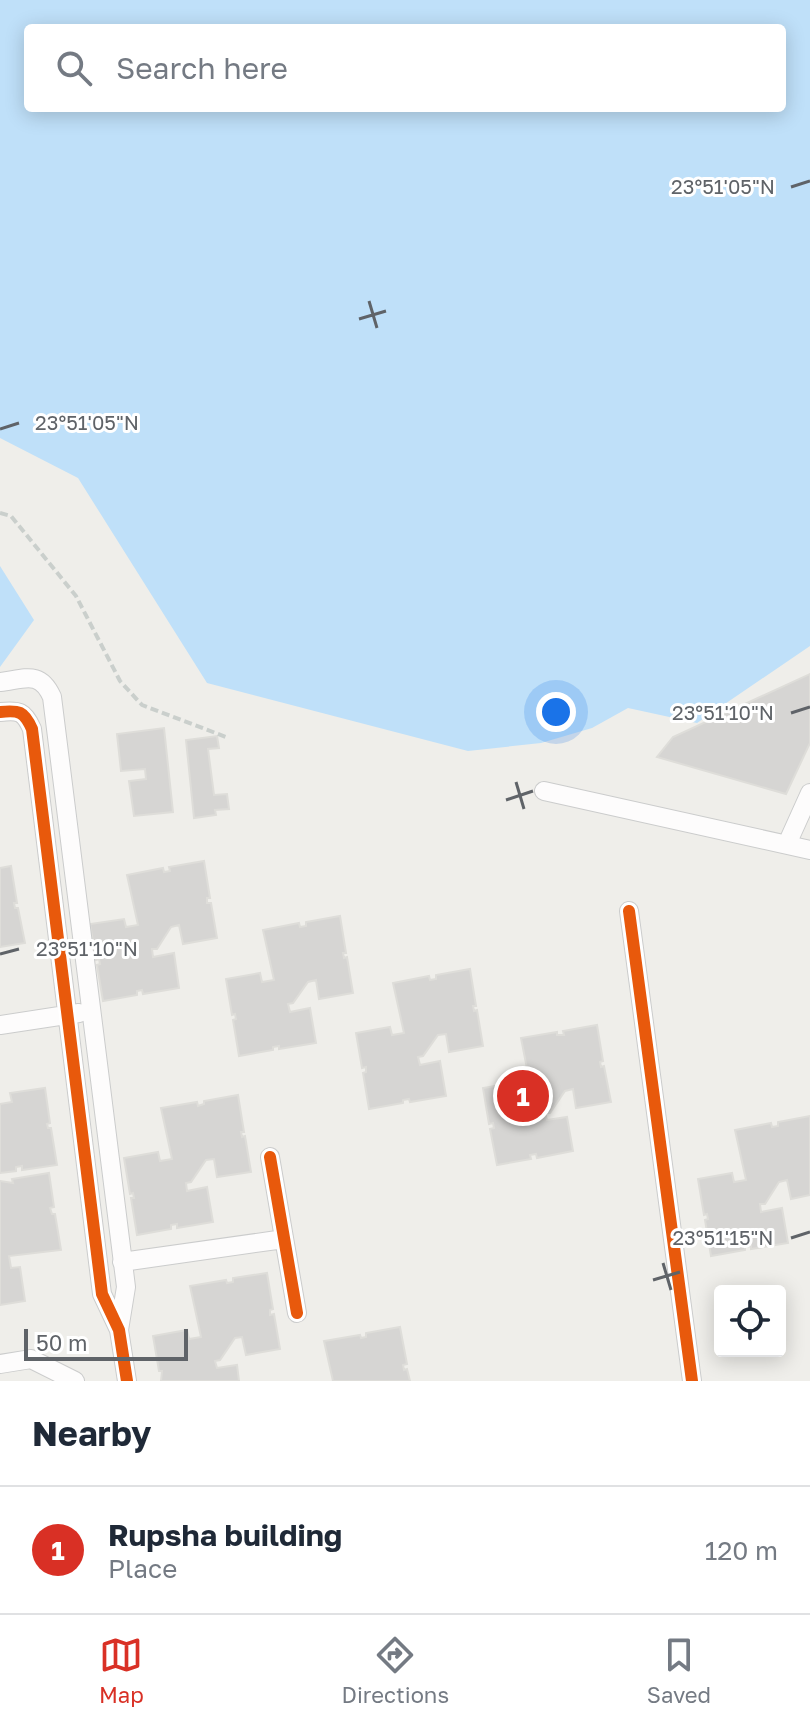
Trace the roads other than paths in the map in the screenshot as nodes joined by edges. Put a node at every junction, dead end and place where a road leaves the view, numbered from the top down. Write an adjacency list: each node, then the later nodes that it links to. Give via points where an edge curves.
1 (0, 682): 8 (street, via 38,678 52,697)
2 (0, 712): 9 (street, via 25,714 32,729)
3 (544, 791): 5 (street)
4 (810, 793): 5 (street)
5 (787, 844): 6 (street)
6 (810, 850)
7 (629, 911): 19 (street)
8 (90, 1012): 9 (street); 13 (street)
9 (68, 1015): 10 (street); 15 (street, via 102,1294)
10 (0, 1025)
11 (270, 1157): 12 (street)
12 (284, 1239): 13 (street); 14 (street)
13 (122, 1262): 15 (street, via 126,1287)
14 (297, 1313)
15 (119, 1330): 18 (street)
16 (0, 1364): 17 (street, via 31,1359)
17 (66, 1379)
18 (127, 1381)
19 (692, 1381)

